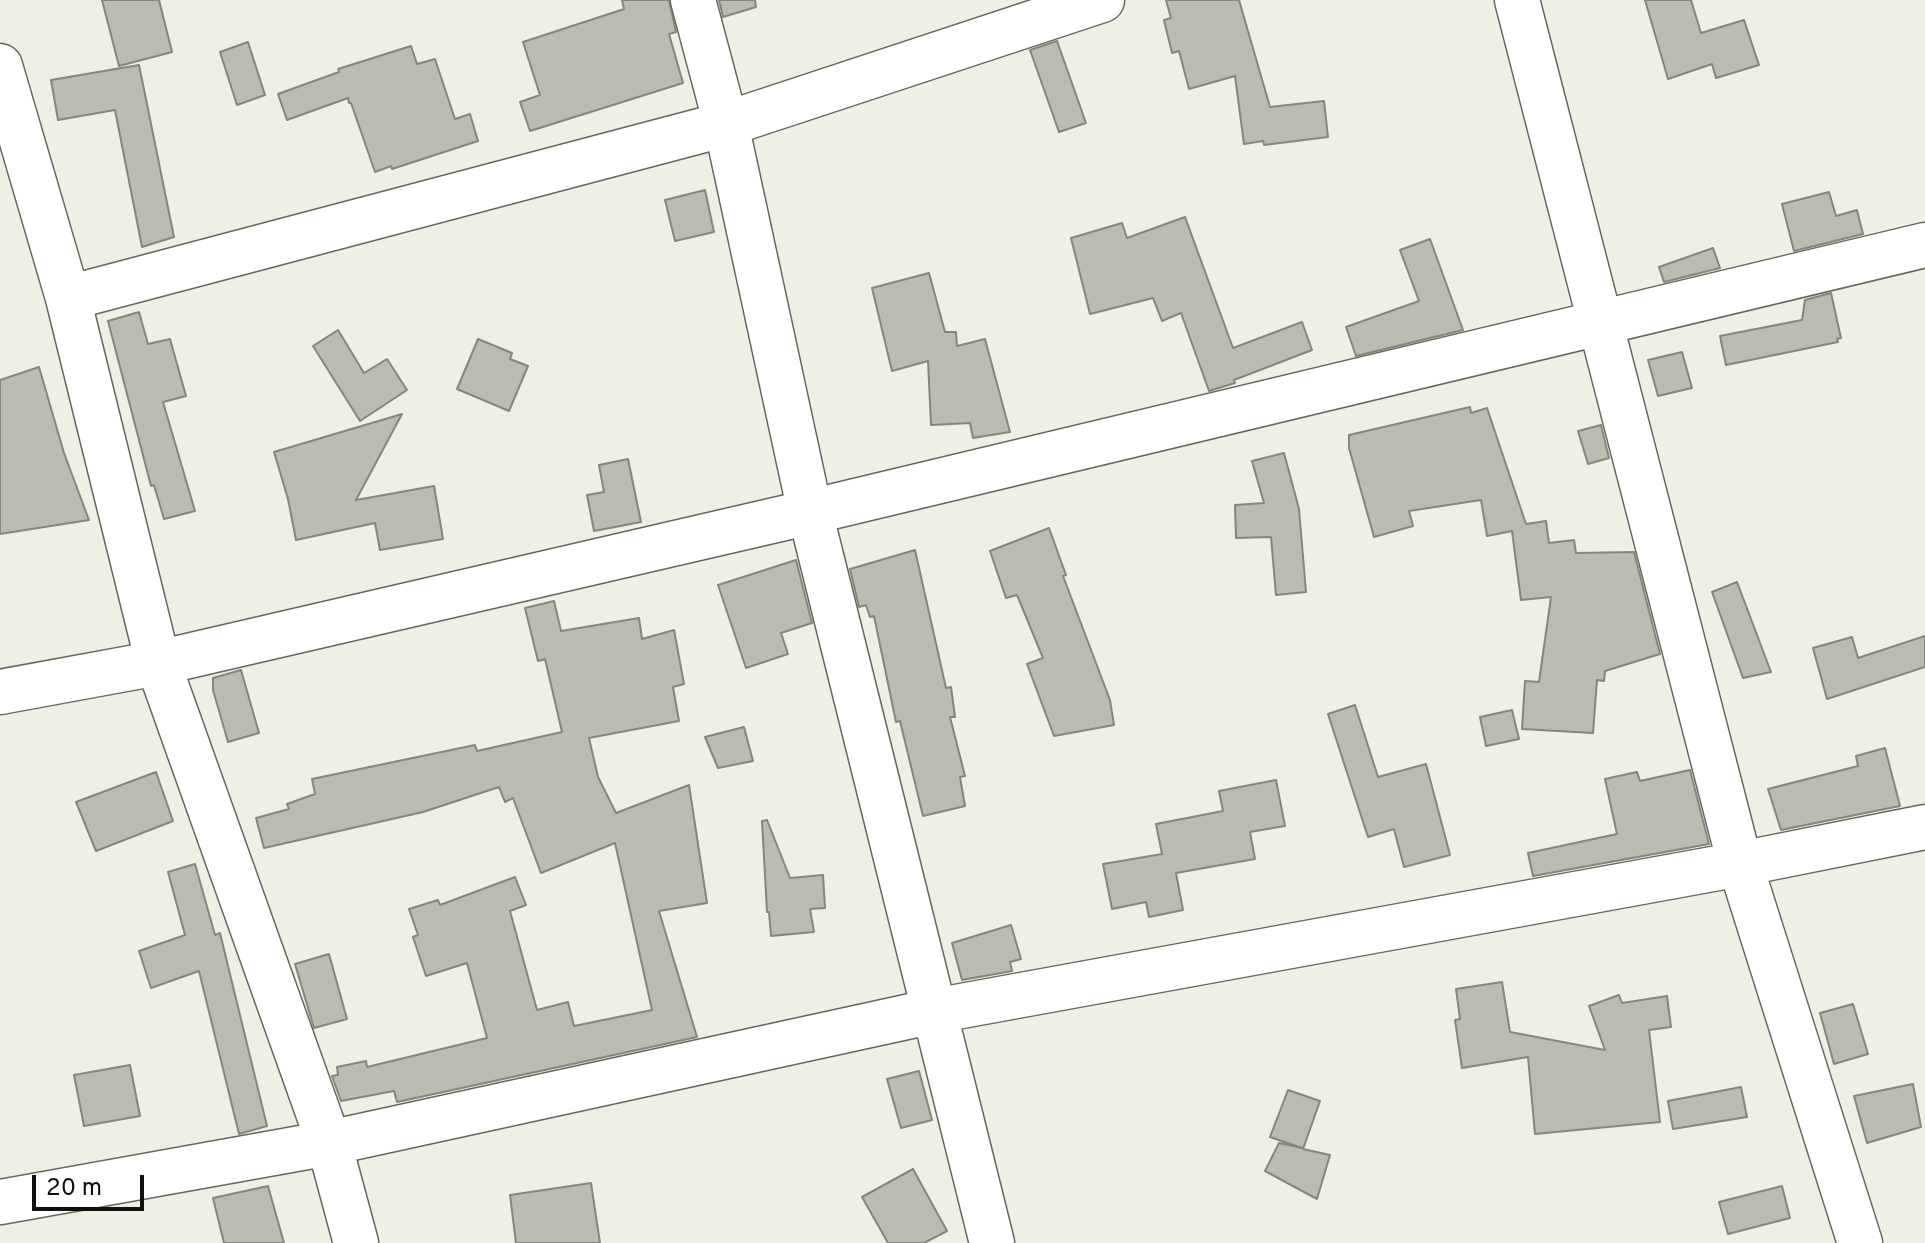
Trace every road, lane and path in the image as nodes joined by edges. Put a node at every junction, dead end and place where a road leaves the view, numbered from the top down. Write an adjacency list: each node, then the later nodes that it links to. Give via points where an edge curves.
1 (693, 0): 5 (street)
2 (1102, 0): 5 (street)
3 (1517, 0): 8 (street)
4 (0, 66): 7 (street)
5 (726, 124): 7 (street); 9 (street)
6 (1925, 245): 8 (street)
7 (68, 298): 10 (street)
8 (1602, 324): 9 (street); 13 (street)
9 (810, 512): 10 (street); 14 (street)
10 (158, 663): 11 (street); 15 (street)
11 (0, 692)
12 (1925, 827): 13 (street)
13 (1740, 864): 14 (street); 19 (street)
14 (934, 1011): 15 (street); 18 (street)
15 (329, 1143): 16 (street); 17 (street)
16 (0, 1202)
17 (356, 1243)
18 (992, 1243)
19 (1860, 1243)

